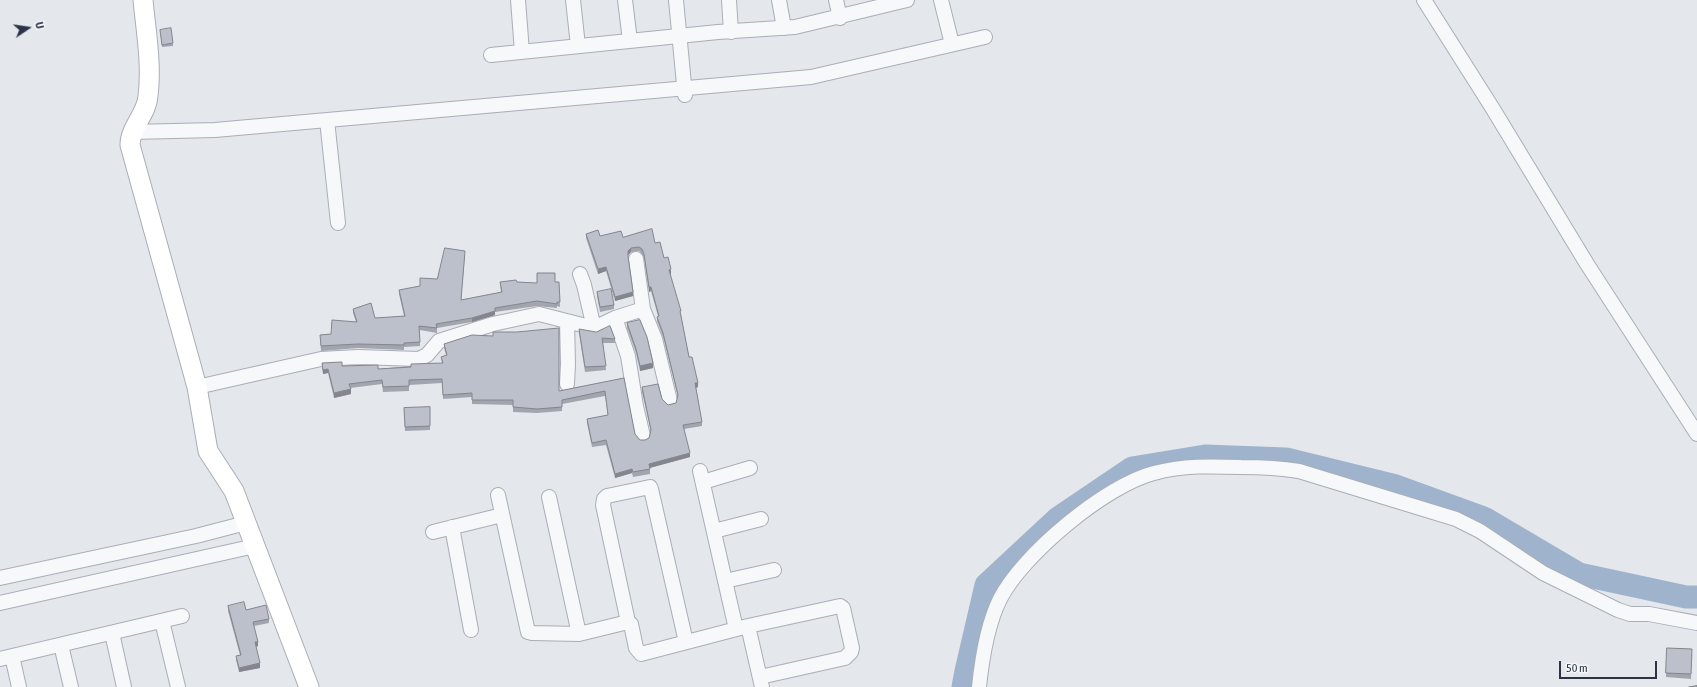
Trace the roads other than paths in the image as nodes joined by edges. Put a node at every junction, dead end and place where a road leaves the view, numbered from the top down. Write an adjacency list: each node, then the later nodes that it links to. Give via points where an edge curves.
1 (143, 0): 25 (street, via 148,54 148,97)
2 (518, 0): 21 (street)
3 (573, 0): 20 (street)
4 (625, 0): 18 (street)
5 (676, 0): 16 (street)
6 (729, 0): 15 (street)
7 (779, 0): 14 (street)
8 (836, 0): 13 (street)
9 (907, 0): 12 (street)
10 (941, 0): 19 (street)
11 (1424, 0): 36 (street, via 1587,264)
12 (889, 2): 13 (street)
13 (840, 18): 14 (street)
14 (784, 28): 15 (street)
15 (731, 32): 16 (street)
16 (680, 36): 18 (street); 23 (street)
17 (985, 37): 19 (street)
18 (630, 41): 20 (street)
19 (952, 44): 23 (street, via 811,78)
20 (578, 46): 21 (street)
21 (522, 52): 22 (street)
22 (491, 55)
23 (685, 92): 24 (street)
24 (327, 120): 25 (street, via 215,130); 26 (street)
25 (132, 132): 34 (street, via 130,145)
26 (338, 223)
27 (636, 259): 29 (street)
28 (580, 274): 32 (street)
29 (643, 309): 30 (street); 35 (street, via 655,339)
30 (615, 318): 32 (street); 37 (street, via 628,356)
31 (567, 322): 32 (street); 33 (street); 34 (street, via 539,314 494,324 439,341 427,355 419,359 321,359)
32 (594, 328)
33 (567, 384)
34 (197, 387): 43 (street, via 208,450 234,491)
35 (670, 401)
36 (1697, 434)
37 (643, 436)
38 (750, 468): 45 (street, via 702,476)
39 (498, 495): 41 (street)
40 (549, 497): 59 (street)
41 (502, 514): 44 (street); 59 (street, via 528,632)
42 (761, 519): 45 (street)
43 (246, 523): 47 (street); 49 (street)
44 (452, 527): 46 (street); 57 (street)
45 (714, 531): 50 (street)
46 (433, 532)
47 (255, 546): 51 (street); 68 (street)
48 (774, 570): 50 (street)
49 (0, 578)
50 (725, 581): 56 (street)
51 (0, 603)
52 (182, 616): 53 (street)
53 (162, 621): 58 (street); 67 (street)
54 (628, 622): 59 (street); 60 (street, via 631,624 636,648 641,654); 60 (street, via 603,505 607,496 650,486)
55 (1697, 623): 69 (street, via 1618,610 1543,572 1480,531 1456,519 1299,471 1282,468 1187,467 1153,473 1116,490 1056,533 1017,573 1000,598 992,617)
56 (742, 628): 60 (street); 63 (street); 63 (street, via 840,606 843,608 852,648 846,658)
57 (471, 630)
58 (112, 633): 61 (street); 66 (street)
59 (579, 634)
60 (686, 642)
61 (62, 645): 62 (street); 65 (street)
62 (6, 658): 64 (street)
63 (761, 682)
64 (20, 687)
65 (71, 687)
66 (124, 687)
67 (178, 687)
68 (309, 687)
69 (979, 687)

